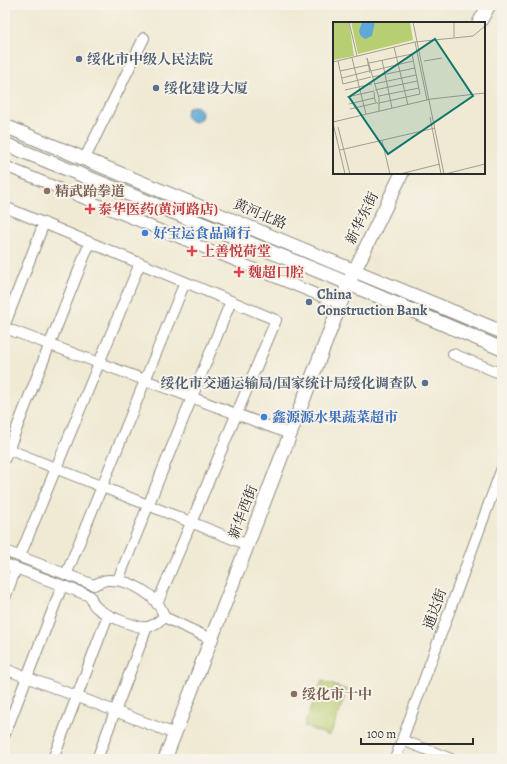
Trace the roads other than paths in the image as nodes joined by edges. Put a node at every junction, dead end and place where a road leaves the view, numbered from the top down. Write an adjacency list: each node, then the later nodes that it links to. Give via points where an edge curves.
1 (488, 5): 2 (main road)
2 (480, 22)
3 (144, 38): 6 (street)
4 (5, 126): 6 (main road, 黄河北路)
5 (5, 144): 13 (main road, 黄河北路)
6 (85, 158): 13 (main road, 黄河北路)
7 (5, 166): 16 (street)
8 (402, 174): 13 (main road, 新华东街)
9 (5, 207): 10 (street)
10 (44, 223): 11 (street); 17 (street)
11 (90, 242): 12 (street); 20 (street)
12 (140, 263): 14 (street); 23 (street)
13 (351, 277): 16 (main road, 新华西街); 19 (main road, 黄河北路); 21 (main road, 黄河北路)
14 (185, 282): 15 (street); 25 (street)
15 (231, 301): 26 (street); 27 (street, via 276,320)
16 (340, 304): 28 (main road, 新华西街)
17 (5, 324)
18 (5, 328): 20 (street)
19 (502, 332)
20 (50, 345): 23 (street); 29 (street)
21 (502, 349)
22 (453, 354): 24 (street)
23 (99, 363): 25 (street); 31 (street)
24 (502, 374)
25 (145, 380): 26 (street); 32 (street)
26 (193, 398): 27 (street); 33 (street)
27 (237, 415): 28 (street); 34 (street)
28 (290, 434): 35 (main road, 新华西街)
29 (6, 452): 31 (street)
30 (502, 468): 57 (street, 通达街)
31 (55, 469): 32 (street); 37 (street)
32 (102, 487): 33 (street); 40 (street)
33 (150, 504): 34 (street); 41 (street)
34 (192, 521): 35 (street); 46 (street)
35 (248, 545): 50 (main road, 新华西街)
36 (5, 551): 37 (street)
37 (20, 556): 40 (street)
38 (5, 564): 39 (street)
39 (16, 568): 43 (street); 45 (street)
40 (66, 575): 42 (street)
41 (118, 580): 42 (street, via 106,580); 46 (street, via 138,588)
42 (94, 585): 44 (street)
43 (62, 586): 44 (street); 52 (street)
44 (90, 596): 47 (street, via 94,606)
45 (5, 598)
46 (158, 604): 48 (street, via 163,610)
47 (108, 615): 49 (street); 53 (street)
48 (164, 617): 49 (street); 50 (street)
49 (147, 627): 54 (street)
50 (211, 639): 56 (main road, 新华西街)
51 (5, 669): 52 (street)
52 (27, 678): 53 (street); 55 (street)
53 (77, 697): 54 (street); 58 (street)
54 (115, 712): 56 (street); 59 (street)
55 (5, 734)
56 (175, 734): 60 (main road, 新华西街)
57 (402, 740): 61 (street, 通达街); 62 (street)
58 (53, 759)
59 (97, 759)
60 (165, 759)
61 (395, 759)
62 (451, 759)

